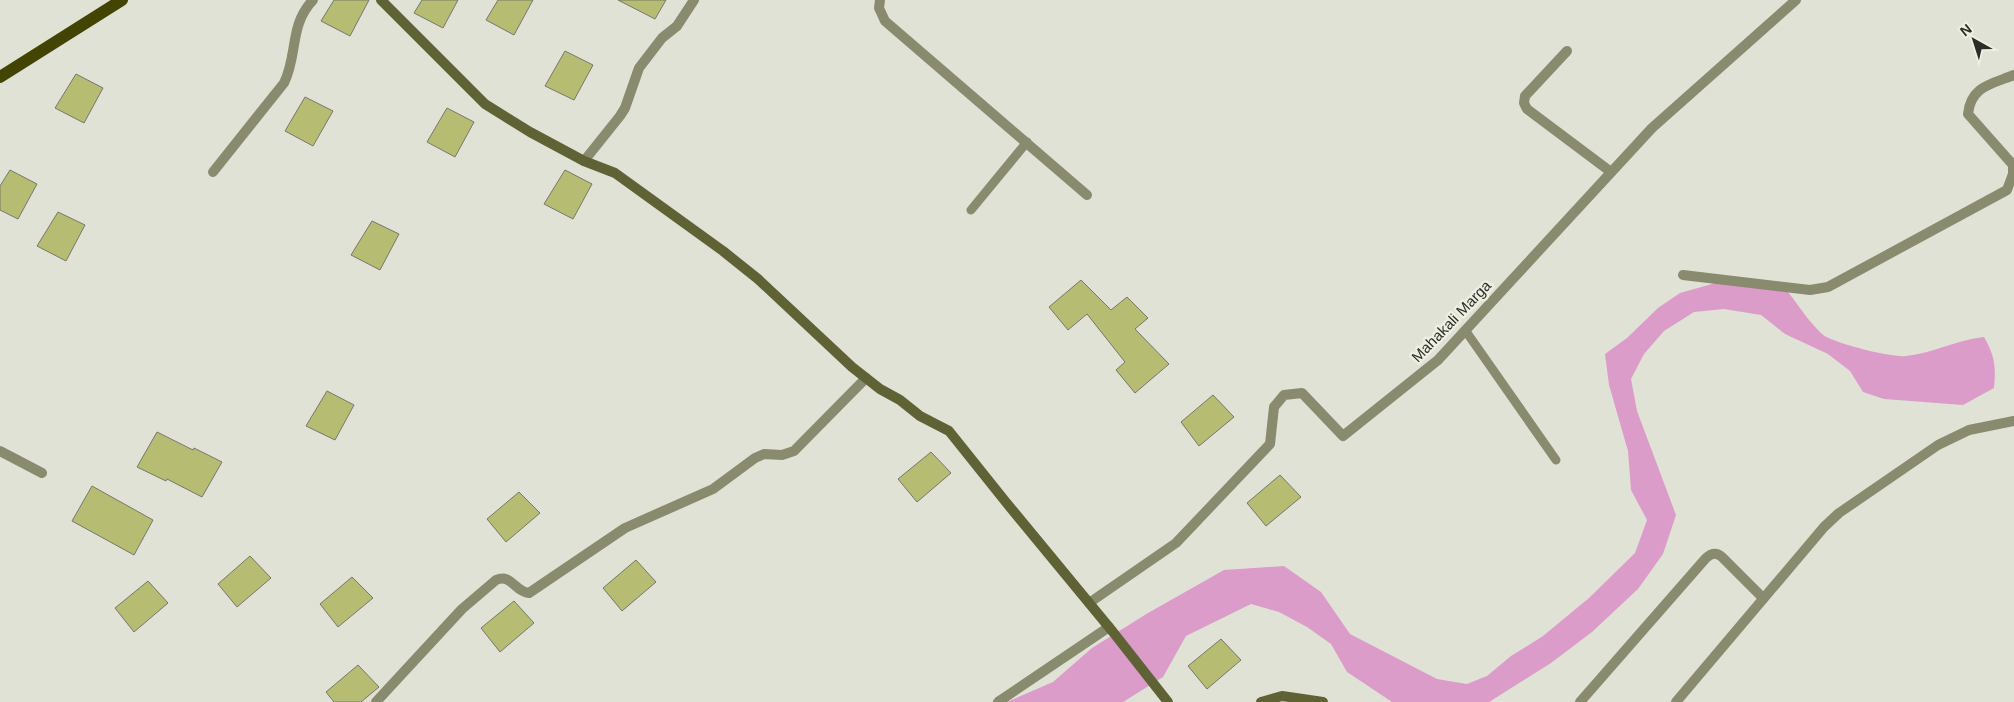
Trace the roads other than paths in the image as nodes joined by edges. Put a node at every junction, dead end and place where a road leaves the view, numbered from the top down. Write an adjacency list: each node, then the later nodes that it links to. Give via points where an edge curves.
1 (122, 0): 9 (main road)
2 (313, 0): 12 (street, via 300,19 294,36 289,73 284,83)
3 (381, 0): 11 (main road, via 485,104)
4 (694, 0): 11 (street, via 677,26 662,38 639,68 625,108)
5 (880, 0): 10 (street, via 879,8 885,21)
6 (1796, 0): 13 (street, Mahakali Marga, via 1652,128)
7 (1566, 51): 13 (street, via 1525,96 1524,103 1527,109)
8 (2014, 75): 14 (street, via 1974,94 1968,114 2013,164)
9 (0, 77)
10 (1027, 142): 15 (street); 16 (lane)
11 (584, 161): 19 (main road, via 614,173 723,250)
12 (213, 172)
13 (1611, 172): 18 (street, Mahakali Marga)
14 (2013, 174): 17 (street, via 2007,190 1828,287 1810,290)
15 (1087, 195)
16 (971, 210)
17 (1683, 276)
18 (1465, 330): 22 (lane); 25 (street, Mahakali Marga, via 1438,360 1343,436 1302,393 1284,395 1274,407 1270,444 1176,543)
19 (866, 378): 25 (main road, via 920,416 949,431); 27 (street, via 794,451 755,458 713,490 625,528 529,593 523,593 506,578 496,580 462,609)
20 (2014, 421): 24 (street, via 1969,430 1938,445 1839,513)
21 (0, 450): 23 (street)
22 (1556, 460)
23 (42, 473)
24 (1763, 598): 32 (street, via 1722,557 1712,554); 33 (street)
25 (1089, 603): 26 (main road)
26 (1111, 629): 28 (street); 29 (main road)
27 (376, 702)
28 (998, 702)
29 (1168, 702)
30 (1261, 702): 31 (main road, via 1282,696)
31 (1323, 702)
32 (1580, 702)
33 (1676, 702)

